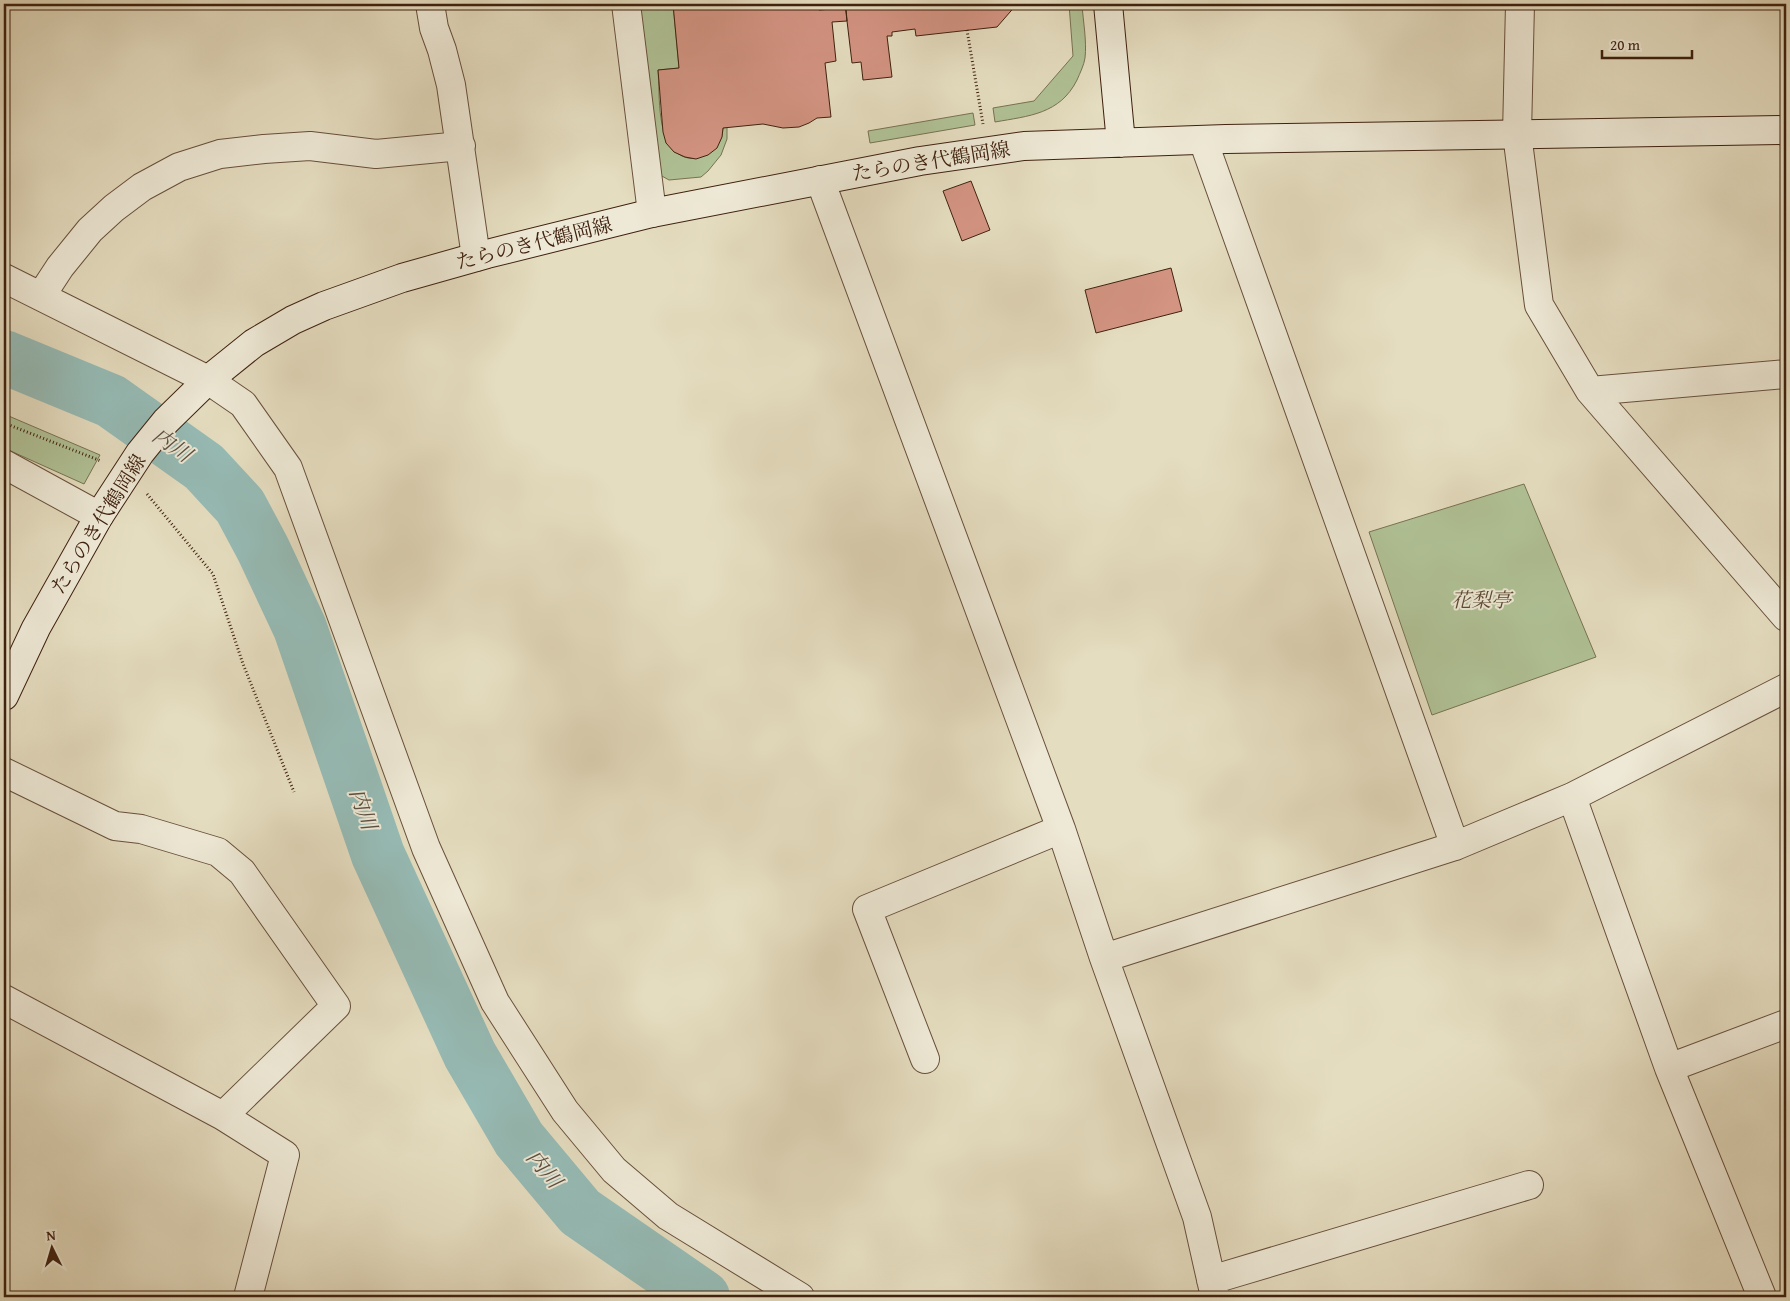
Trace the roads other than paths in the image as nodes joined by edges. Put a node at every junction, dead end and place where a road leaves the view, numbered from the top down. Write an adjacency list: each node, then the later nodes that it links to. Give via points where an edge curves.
1 (430, 4): 9 (street, via 451,85)
2 (626, 4): 11 (street)
3 (1108, 4): 8 (street)
4 (1520, 4): 6 (street)
5 (1786, 130): 6 (street, たらのき代鶴岡線)
6 (1517, 134): 7 (street, たらのき代鶴岡線); 17 (street, via 1539,304)
7 (1203, 140): 8 (street, たらのき代鶴岡線); 26 (street)
8 (1121, 143): 10 (street, たらのき代鶴岡線, via 1024,146)
9 (461, 146): 12 (street); 14 (street, via 376,154 310,146 264,149 220,154 179,167 142,187 90,230)
10 (820, 180): 11 (street, たらのき代鶴岡線); 25 (street)
11 (652, 213): 12 (street, たらのき代鶴岡線)
12 (476, 257): 16 (street, たらのき代鶴岡線, via 402,278 316,309 254,344)
13 (4, 278): 14 (street)
14 (41, 296): 16 (street)
15 (1786, 374): 17 (street)
16 (208, 380): 19 (street, たらのき代鶴岡線, via 166,421); 36 (street, via 243,404 288,468 426,848 495,1002 565,1111 614,1170 668,1216)
17 (1590, 391): 20 (street)
18 (4, 464): 19 (street)
19 (99, 516): 22 (street, たらのき代鶴岡線, via 36,628)
20 (1786, 617)
21 (1786, 688): 24 (street)
22 (4, 696)
23 (4, 772): 32 (street, via 115,826 218,852 242,872 336,1006)
24 (1572, 797): 26 (street); 31 (street)
25 (1061, 829): 27 (street); 30 (street, via 867,909)
26 (1455, 846): 27 (street)
27 (1104, 958): 34 (street, via 1197,1217)
28 (4, 999): 32 (street)
29 (1786, 1024): 31 (street)
30 (926, 1059)
31 (1669, 1068): 37 (street)
32 (223, 1116): 35 (street, via 285,1155)
33 (1529, 1185): 34 (street)
34 (1213, 1289)
35 (248, 1297)
36 (800, 1297)
37 (1762, 1297)

